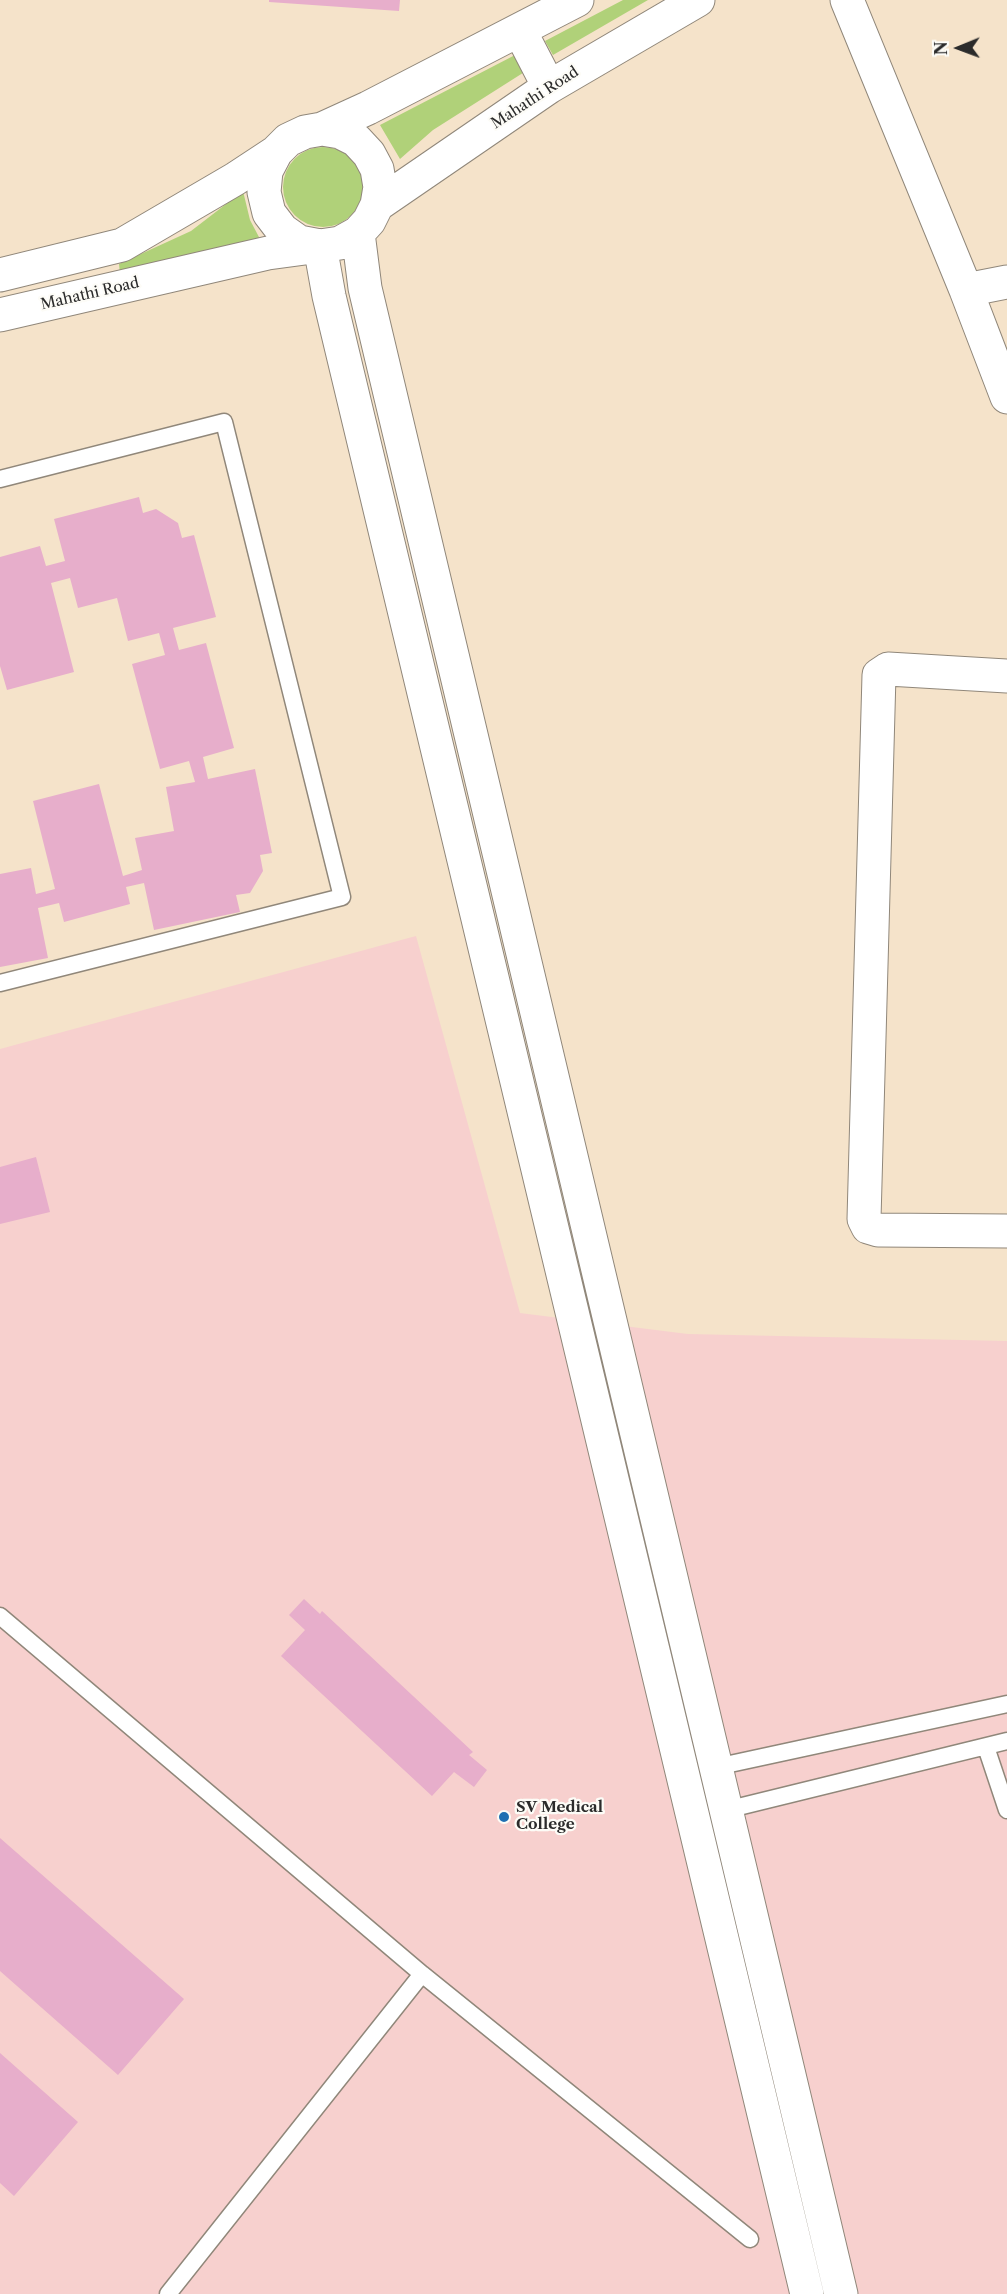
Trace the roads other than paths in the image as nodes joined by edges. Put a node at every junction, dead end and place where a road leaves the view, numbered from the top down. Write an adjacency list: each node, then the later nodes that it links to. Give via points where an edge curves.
1 (577, 0): 4 (street)
2 (699, 0): 5 (street, Mahathi Road)
3 (847, 0): 13 (street)
4 (520, 31): 5 (street); 6 (street)
5 (549, 87): 8 (street, Mahathi Road)
6 (322, 129): 7 (street, via 288,140); 8 (street, via 356,140 369,153 380,188)
7 (276, 152): 10 (street, via 266,171 264,192 269,213 282,230 299,242); 11 (street, via 122,245)
8 (377, 205): 9 (street, Mahathi Road)
9 (358, 233): 10 (street, Mahathi Road, via 340,243); 24 (street, via 365,288)
10 (320, 246): 14 (street, Mahathi Road, via 268,253); 30 (street)
11 (0, 275)
12 (1007, 282): 13 (street)
13 (966, 290): 15 (street)
14 (0, 315)
15 (1007, 397)
16 (0, 479): 18 (lane, via 224,422 342,897)
17 (1007, 676): 19 (street, via 888,669 879,675 864,1219 868,1227 878,1230)
18 (0, 983)
19 (1007, 1231)
20 (0, 1616): 27 (lane)
21 (1007, 1704): 24 (lane)
22 (1007, 1741): 23 (lane)
23 (986, 1747): 25 (lane); 26 (lane)
24 (716, 1767): 25 (street)
25 (726, 1810): 31 (street)
26 (1007, 1810)
27 (422, 1974): 28 (lane); 29 (lane)
28 (750, 2239)
29 (168, 2294)
30 (807, 2294)
31 (841, 2294)

